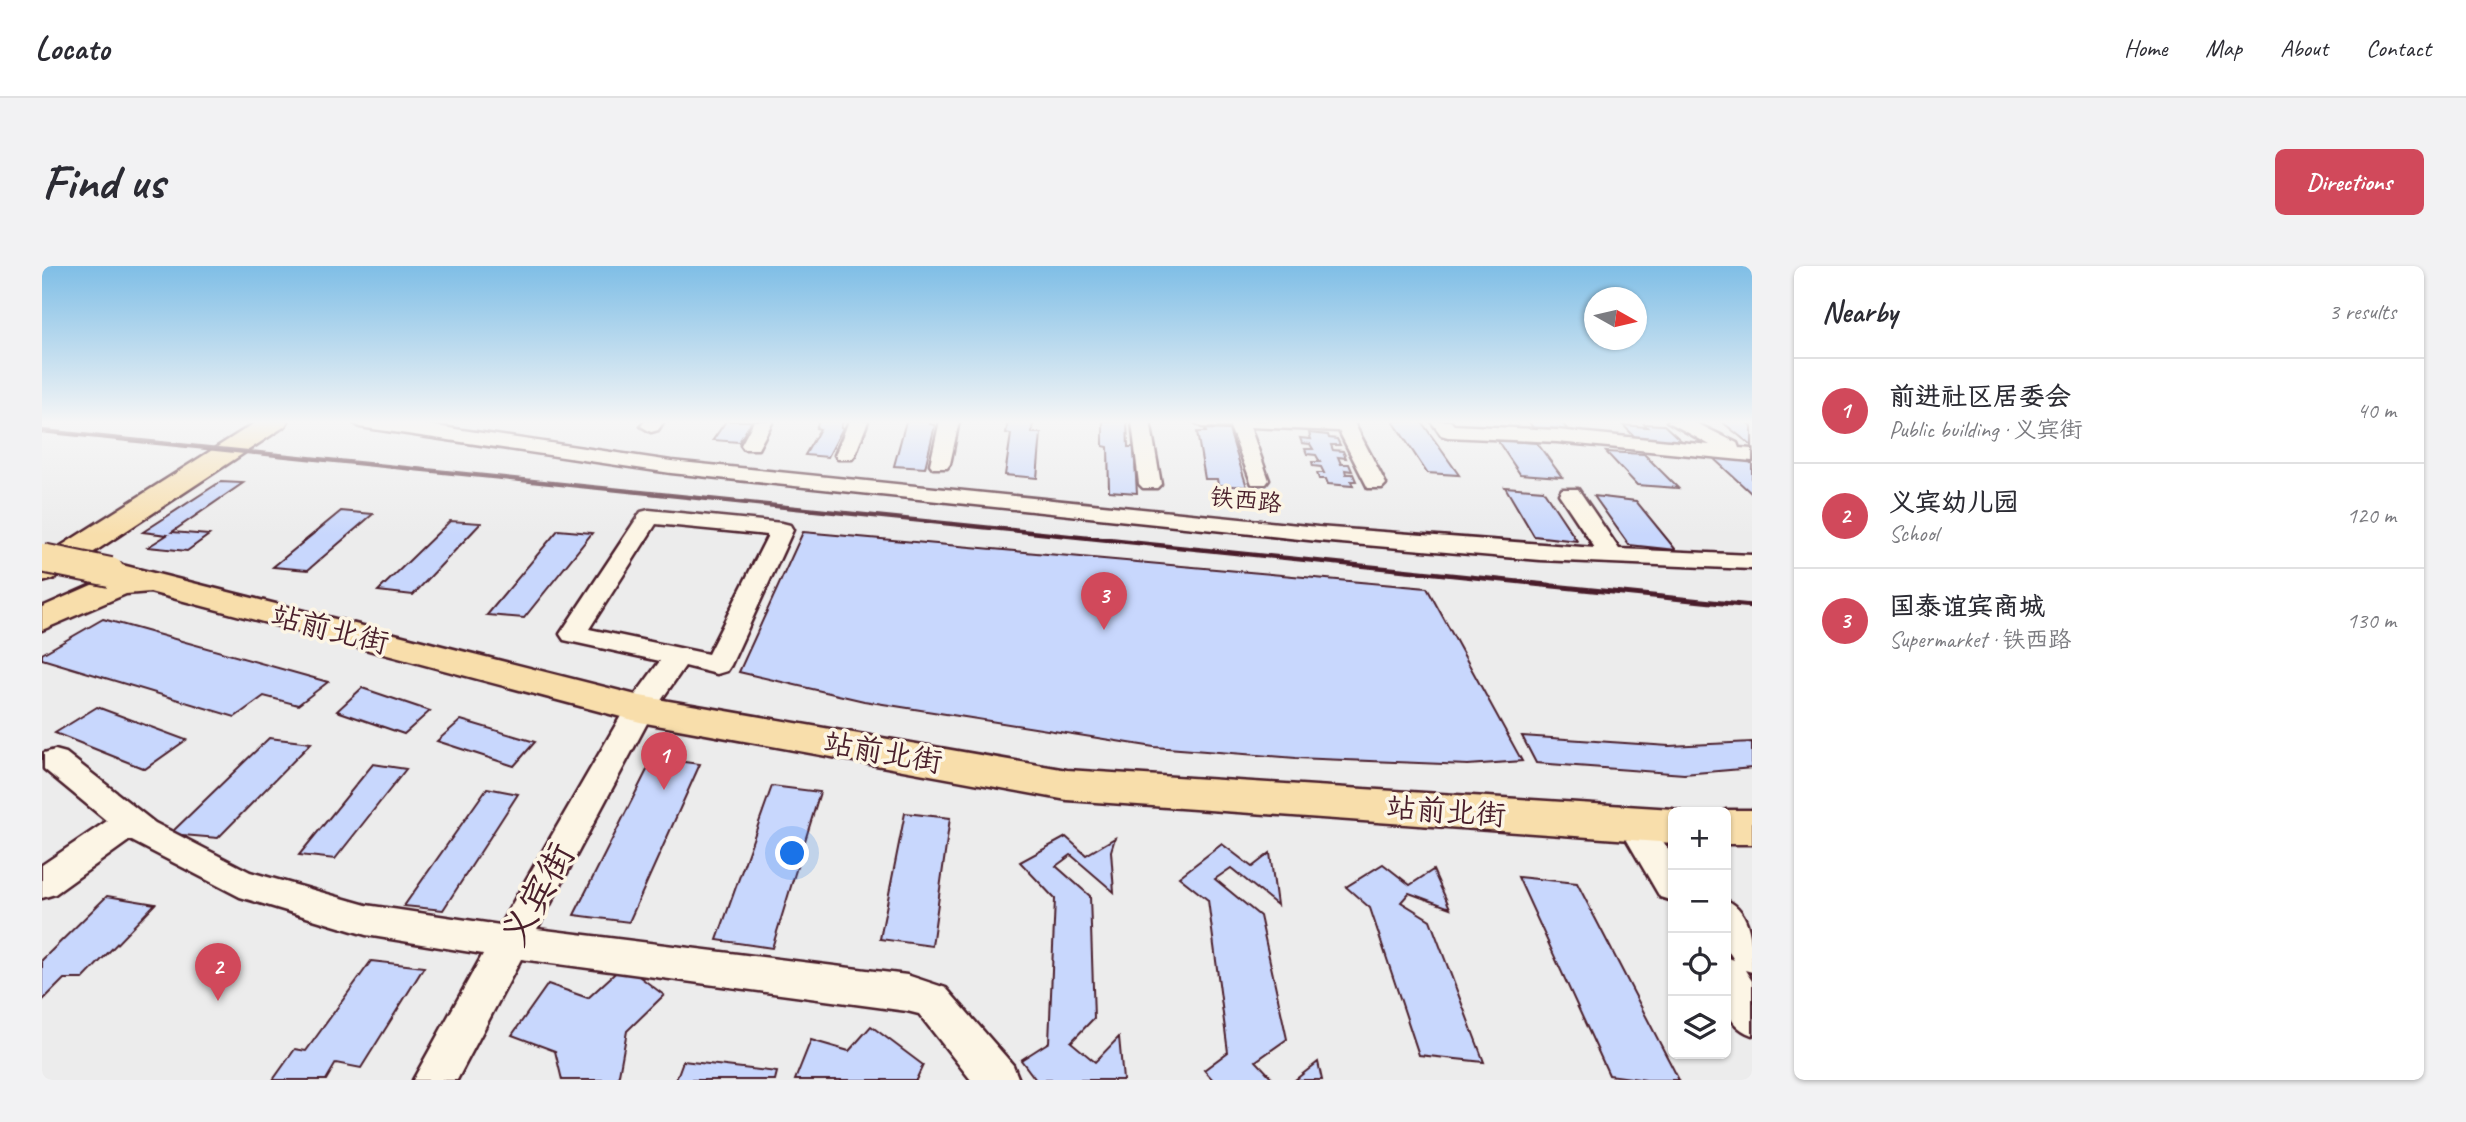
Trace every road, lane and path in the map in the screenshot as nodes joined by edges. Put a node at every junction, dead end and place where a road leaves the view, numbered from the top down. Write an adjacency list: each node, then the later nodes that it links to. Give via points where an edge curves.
1 (196, 459): 14 (main road)
2 (217, 459): 16 (main road)
3 (617, 459): 13 (street, 铁西路, via 1318,534)
4 (941, 459): 8 (street)
5 (1146, 459): 10 (street)
6 (1252, 459): 9 (street)
7 (1362, 459): 11 (street)
8 (940, 464)
9 (1259, 480)
10 (1150, 484)
11 (1375, 484)
12 (1570, 495): 13 (street)
13 (1612, 556): 15 (street, 铁西路)
14 (42, 557): 17 (main road, 站前北街, bridge)
15 (1752, 562)
16 (42, 572)
17 (155, 584): 18 (main road, via 121,584); 20 (main road, 站前北街)
18 (42, 620)
19 (678, 656): 19 (street, via 717,665 782,530 649,517 573,634); 20 (street, 义宾街)
20 (640, 709): 23 (main road, 站前北街, via 1067,785); 29 (street, 义宾街)
21 (55, 761): 22 (street)
22 (130, 822): 27 (street); 29 (street, via 240,883 366,920)
23 (1662, 827): 26 (street)
24 (1731, 827): 25 (main road)
25 (1752, 827)
26 (1670, 870)
27 (42, 884)
28 (1731, 923): 30 (street)
29 (510, 942): 33 (street, 义宾街); 34 (street, via 908,993 932,1001)
30 (1752, 956)
31 (1731, 982): 32 (street)
32 (1752, 1017)
33 (434, 1080)
34 (998, 1080)

